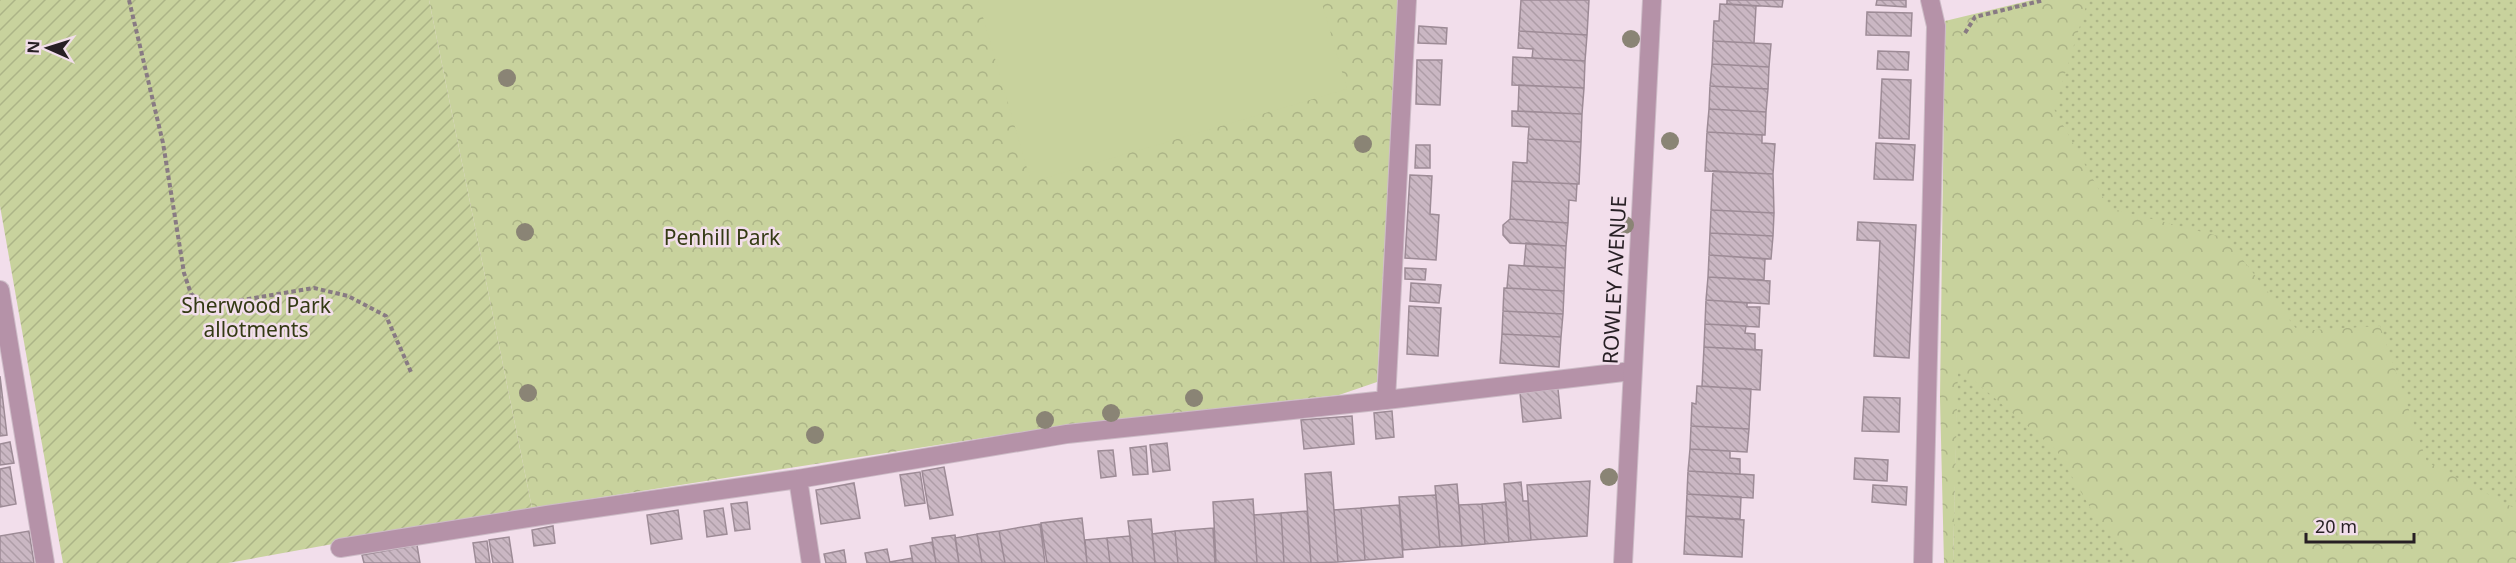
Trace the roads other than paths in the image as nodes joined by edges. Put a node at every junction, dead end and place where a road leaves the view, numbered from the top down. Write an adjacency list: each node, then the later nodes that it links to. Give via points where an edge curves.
1 (1407, 0): 6 (street)
2 (1652, 0): 5 (street, ROWLEY AVENUE)
3 (1930, 0): 12 (street, via 1936,26)
4 (0, 290): 9 (street)
5 (1632, 371): 6 (street); 11 (street, ROWLEY AVENUE)
6 (1386, 400): 7 (street, via 1067,434)
7 (798, 479): 8 (street); 10 (street)
8 (340, 548)
9 (45, 563)
10 (811, 563)
11 (1623, 563)
12 (1923, 563)

